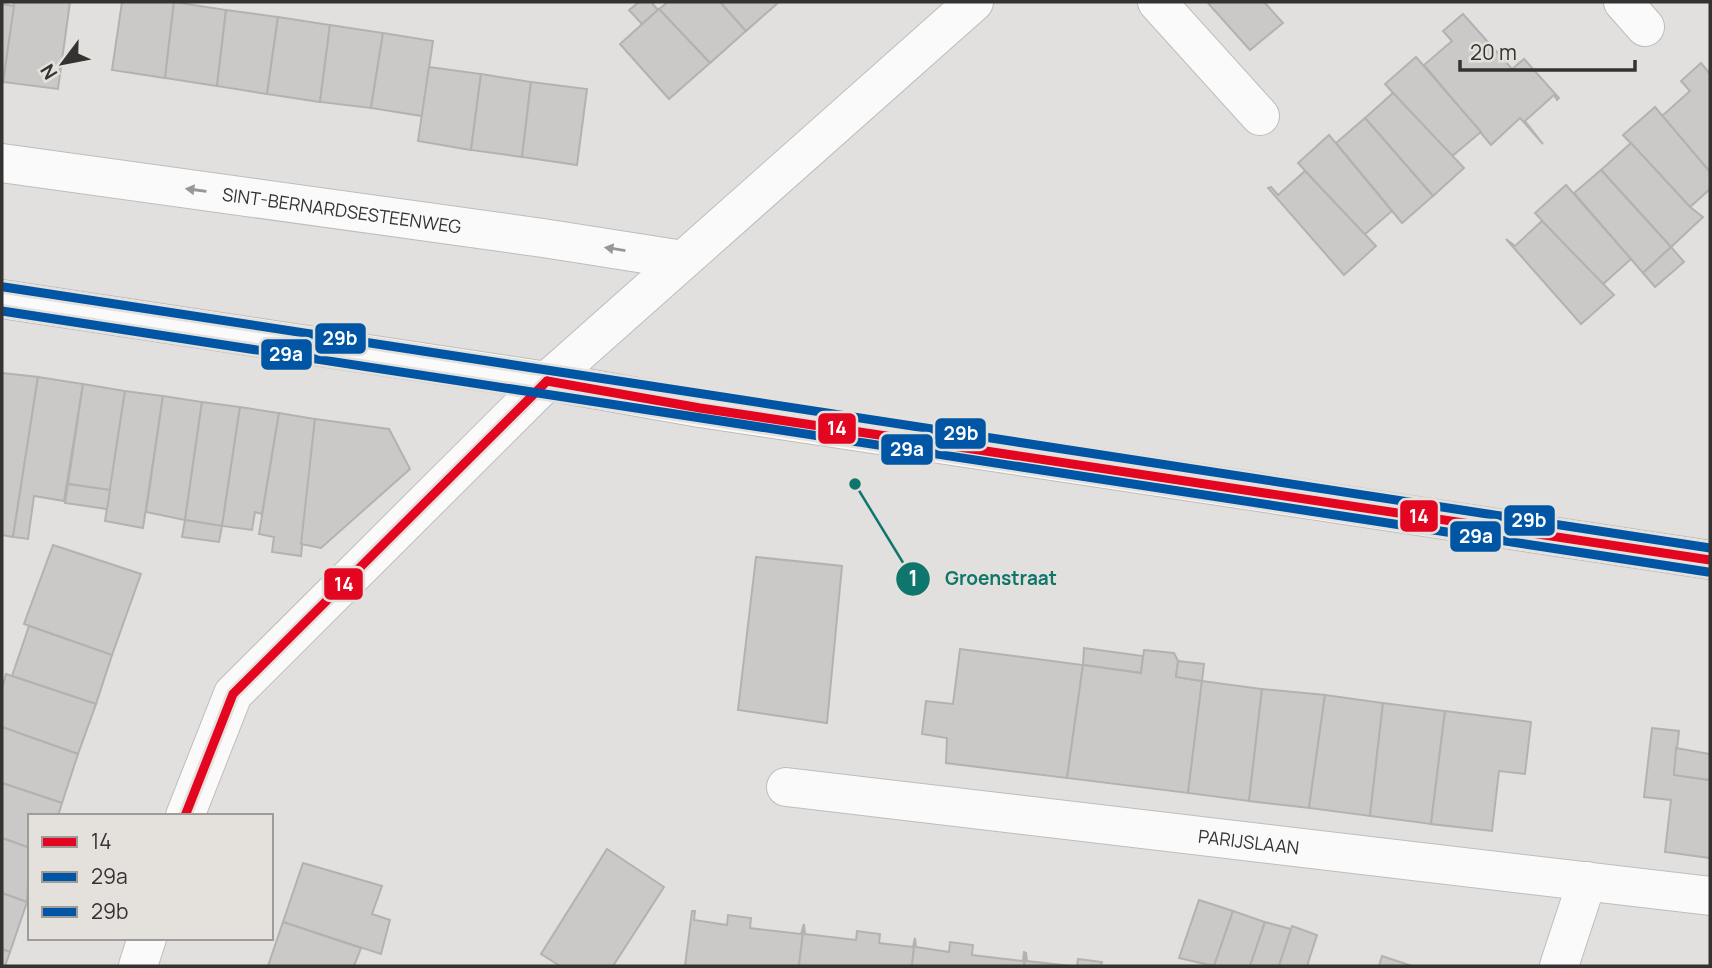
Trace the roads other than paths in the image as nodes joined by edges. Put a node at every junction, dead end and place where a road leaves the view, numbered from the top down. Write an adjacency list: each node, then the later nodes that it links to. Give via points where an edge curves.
1 (974, 2): 5 (street)
2 (1157, 2): 3 (street)
3 (1261, 116)
4 (2, 163): 5 (street, SINT-BERNARDSESTEENWEG, one-way to 4)
5 (683, 260): 7 (street)
6 (2, 299): 7 (street)
7 (547, 382): 8 (street); 10 (street, via 233,694)
8 (1710, 560)
9 (786, 787): 11 (street, PARIJSLAAN)
10 (186, 814)
11 (1587, 881): 12 (street, PARIJSLAAN); 15 (street)
12 (1710, 896)
13 (146, 940): 14 (street)
14 (138, 966)
15 (1559, 966)

